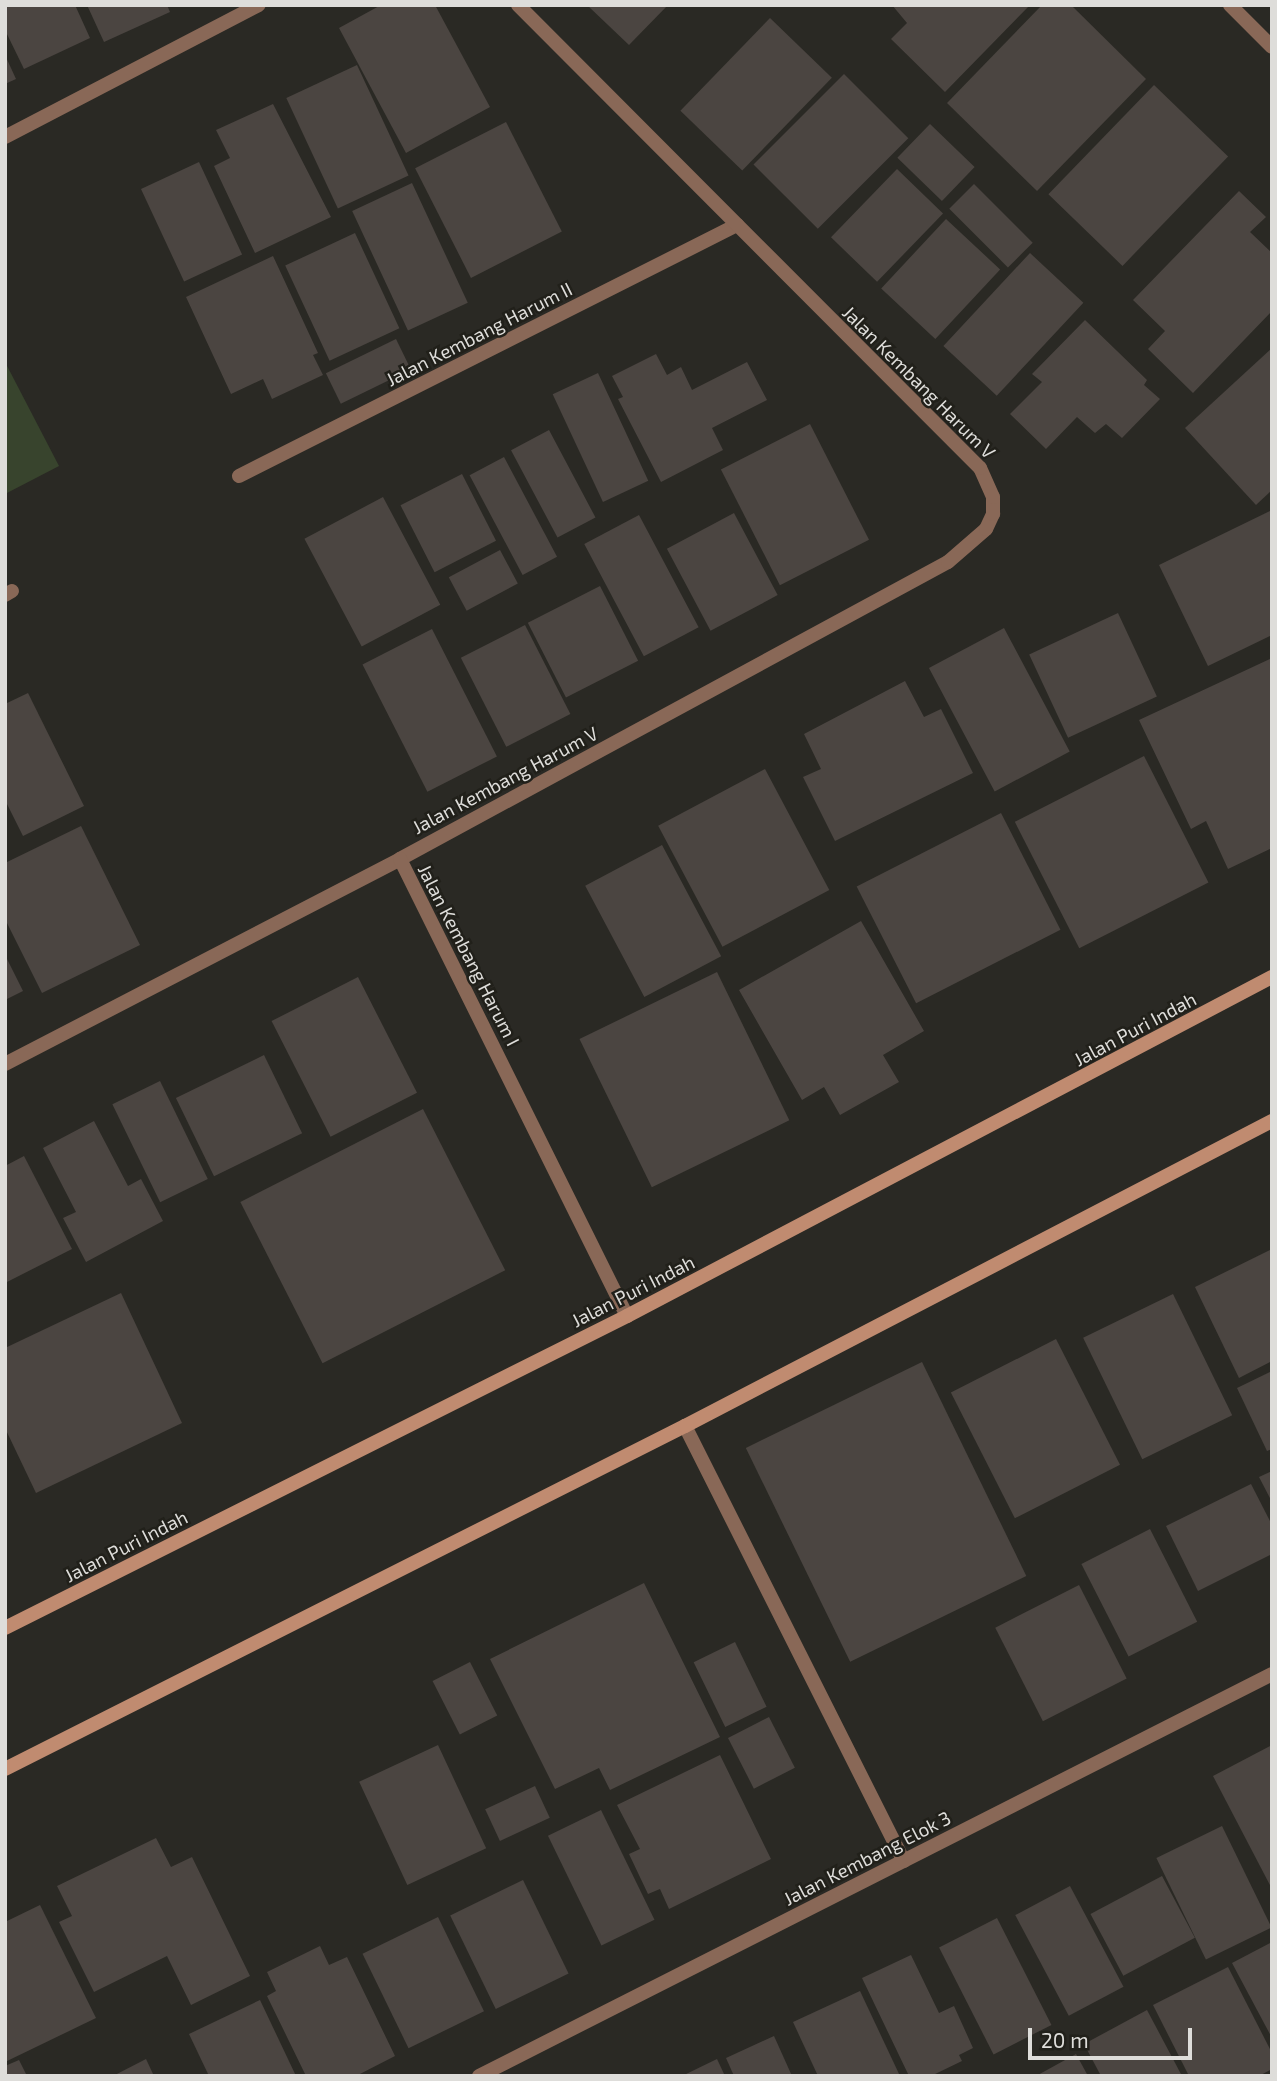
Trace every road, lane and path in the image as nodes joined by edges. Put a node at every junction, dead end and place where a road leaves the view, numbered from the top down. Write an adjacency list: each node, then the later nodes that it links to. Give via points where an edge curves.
1 (259, 5): 5 (street)
2 (519, 5): 6 (street, Jalan Kembang Harum V)
3 (1230, 5): 4 (street)
4 (1272, 47)
5 (5, 137)
6 (737, 225): 7 (street, Jalan Kembang Harum II); 8 (street, Jalan Kembang Harum V, via 980,468 993,497 986,530 948,562)
7 (239, 476)
8 (400, 859): 10 (street, Jalan Kembang Harum I); 12 (street, Jalan Kembang Harum I)
9 (1272, 977): 12 (main road, Jalan Puri Indah)
10 (5, 1064)
11 (1272, 1121): 13 (main road)
12 (627, 1316): 14 (main road, Jalan Puri Indah)
13 (685, 1426): 16 (main road); 17 (street)
14 (5, 1628)
15 (1272, 1674): 17 (street, Jalan Kembang Elok 3)
16 (5, 1769)
17 (904, 1861): 18 (street, Jalan Kembang Elok 3)
18 (479, 2076)

